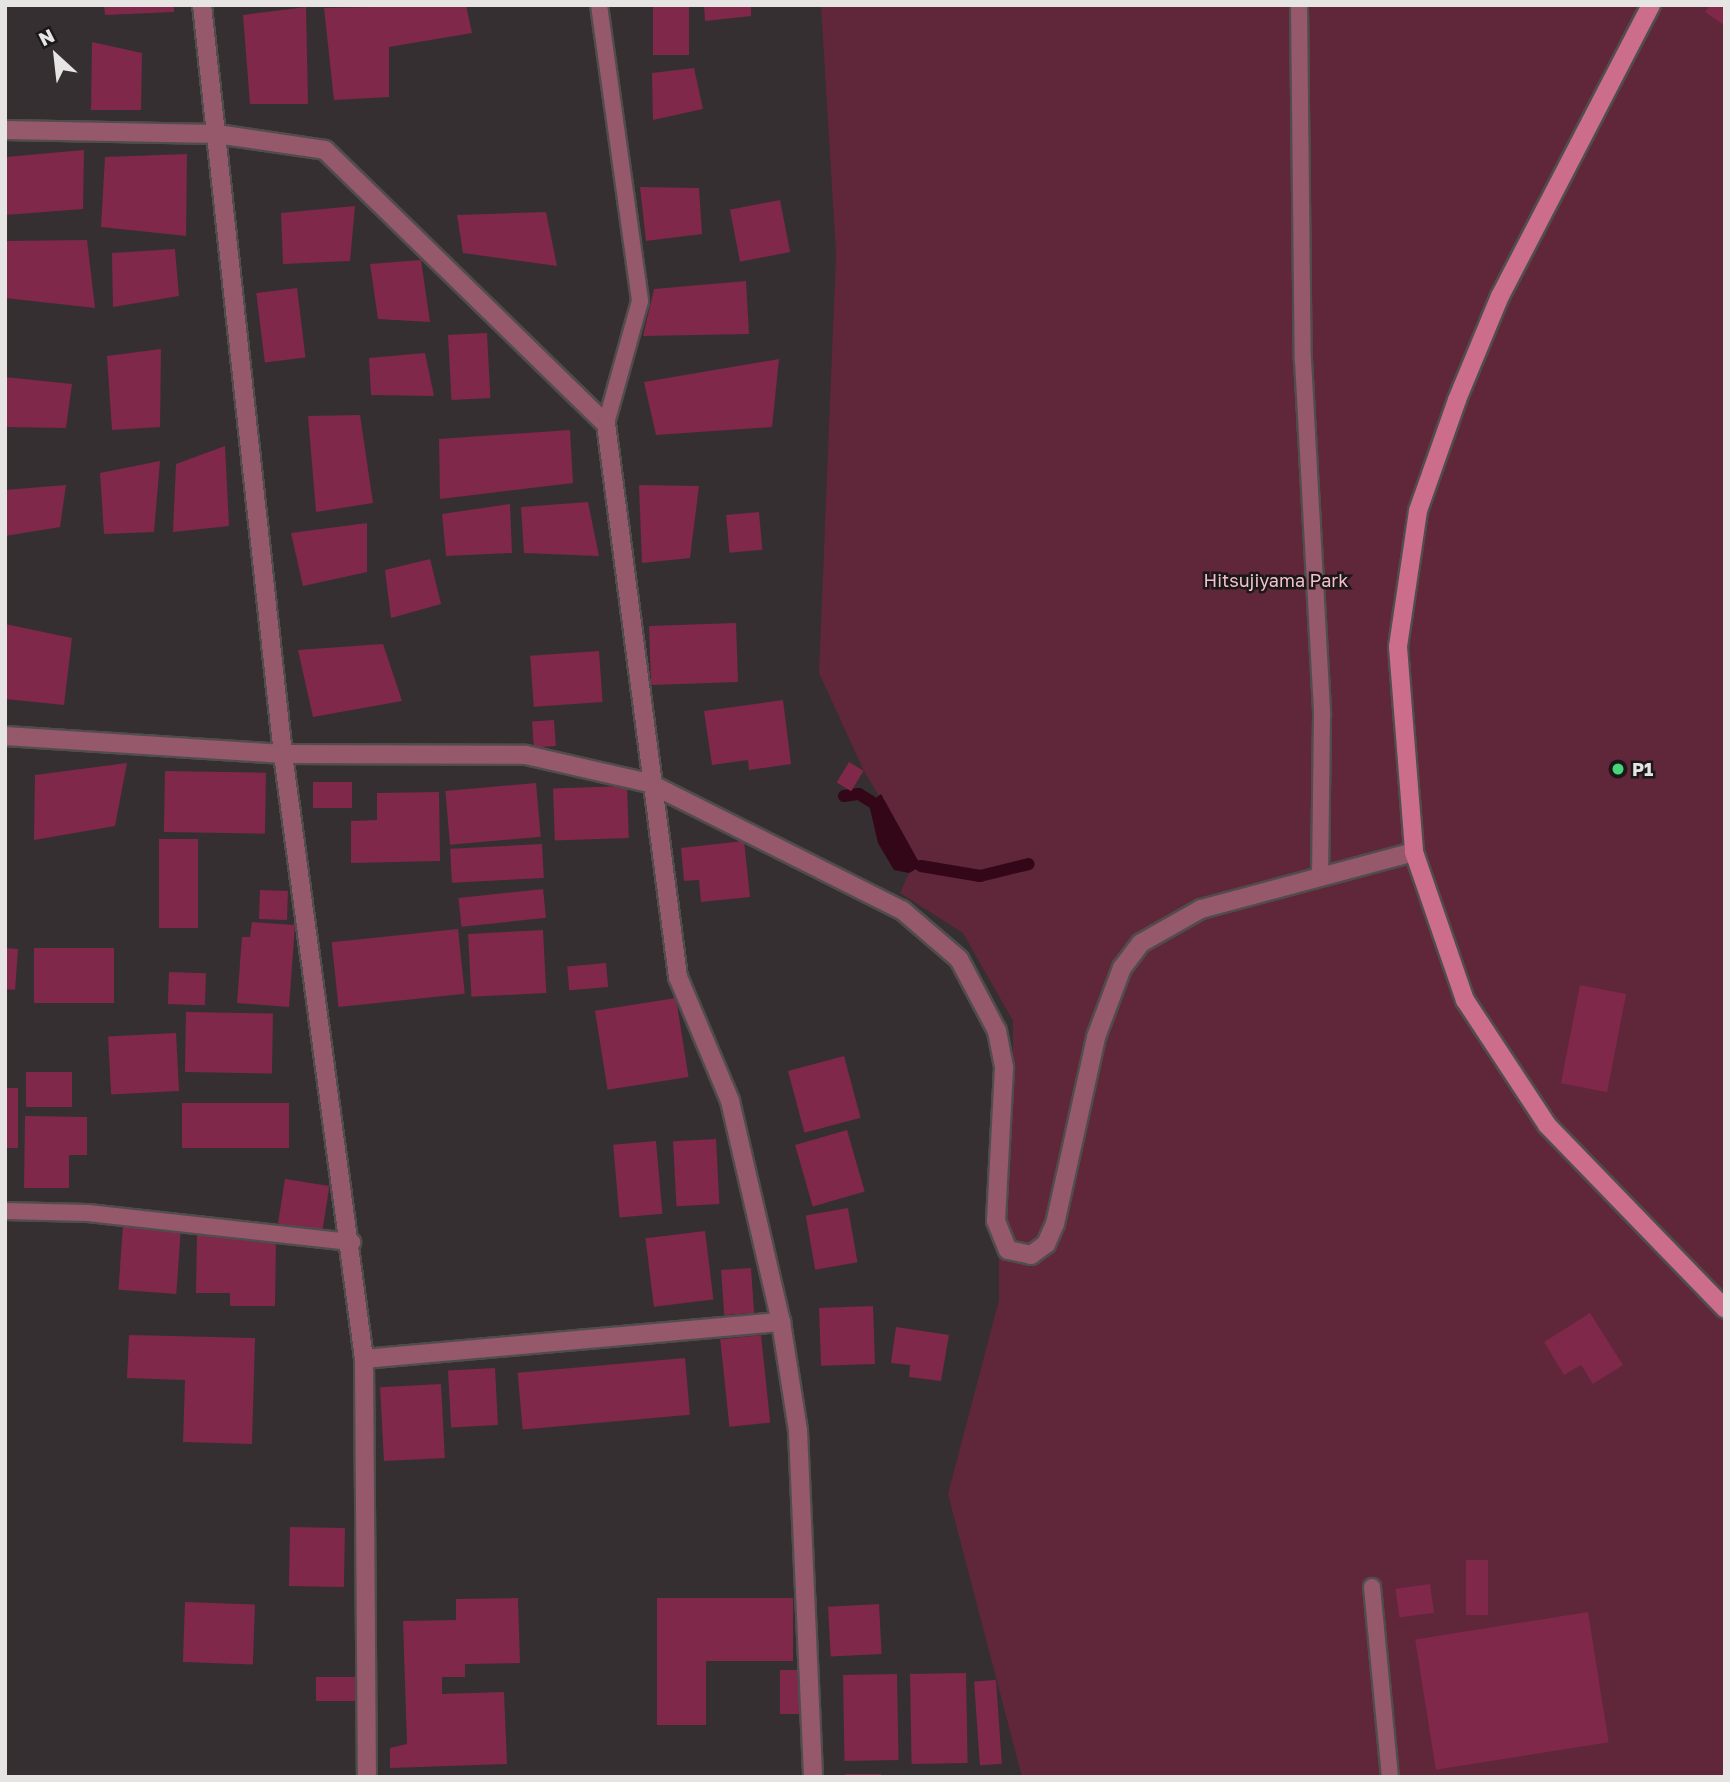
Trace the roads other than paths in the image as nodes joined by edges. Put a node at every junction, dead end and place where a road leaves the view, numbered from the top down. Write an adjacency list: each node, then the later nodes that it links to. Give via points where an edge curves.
1 (202, 5): 6 (street)
2 (599, 5): 7 (lane, via 640,301)
3 (1299, 5): 12 (lane, via 1303,360 1322,715)
4 (1651, 5): 11 (street, via 1500,296 1418,511 1398,647)
5 (5, 130): 6 (street)
6 (217, 134): 7 (street, via 325,150); 9 (street)
7 (606, 424): 10 (street)
8 (5, 736): 9 (street)
9 (283, 754): 10 (street, via 526,755); 14 (street)
10 (649, 783): 12 (street, via 902,910 959,958 988,1007 1003,1068 996,1221 1008,1250 1031,1255 1046,1244 1055,1224 1096,1037 1122,968 1141,943 1201,909); 16 (street, via 678,977 730,1101)
11 (1414, 852): 12 (street); 15 (street, via 1465,1000 1547,1125)
12 (1320, 873)
13 (5, 1211): 14 (lane, via 88,1213)
14 (352, 1242): 17 (street)
15 (1725, 1308)
16 (781, 1322): 17 (street); 20 (street, via 798,1431)
17 (364, 1359): 19 (street)
18 (1372, 1587): 21 (lane)
19 (367, 1777)
20 (813, 1777)
21 (1391, 1777)

